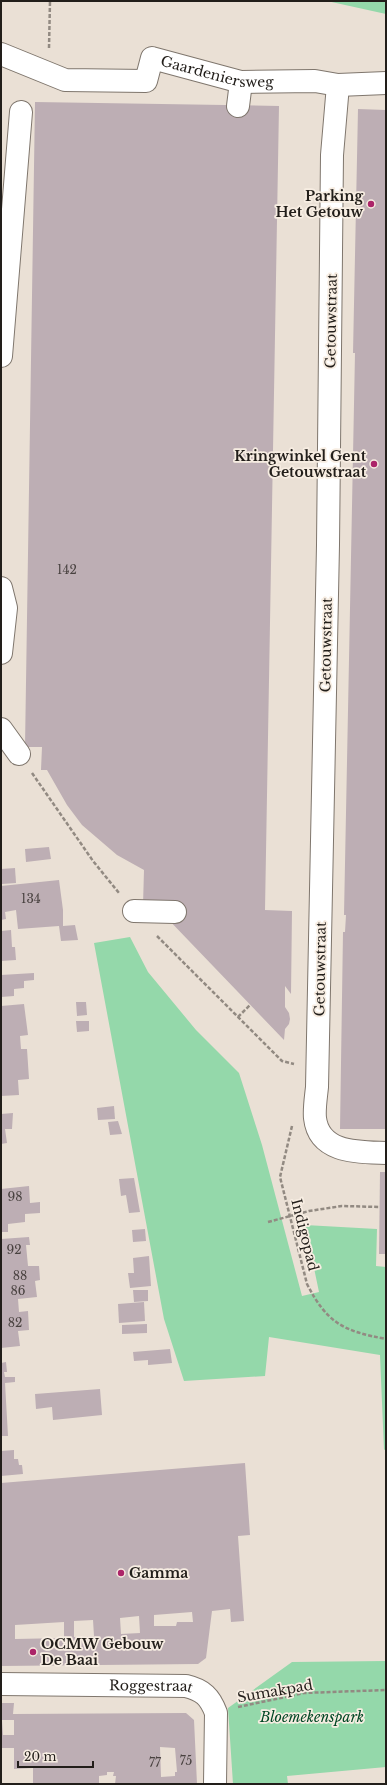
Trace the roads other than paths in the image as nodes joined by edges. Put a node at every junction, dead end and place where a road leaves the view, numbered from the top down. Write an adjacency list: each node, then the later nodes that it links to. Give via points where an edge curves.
1 (1, 54): 2 (street, Gaardeniersweg, via 65,80 146,81 152,58)
2 (241, 82): 4 (street, Gaardeniersweg, via 315,81); 5 (street)
3 (386, 83): 4 (street, Gaardeniersweg)
4 (338, 85): 14 (street, Getouwstraat, via 332,155 328,544 315,1119 320,1132 331,1144 348,1151)
5 (238, 106)
6 (21, 112): 7 (street)
7 (1, 356)
8 (1, 588): 9 (street, via 6,608)
9 (1, 652)
10 (1, 729): 11 (street)
11 (19, 754)
12 (134, 911): 13 (street)
13 (175, 912)
14 (386, 1153)
15 (1, 1684): 16 (street, Roggestraat, via 186,1686 198,1689 206,1695 216,1713)
16 (215, 1784)

